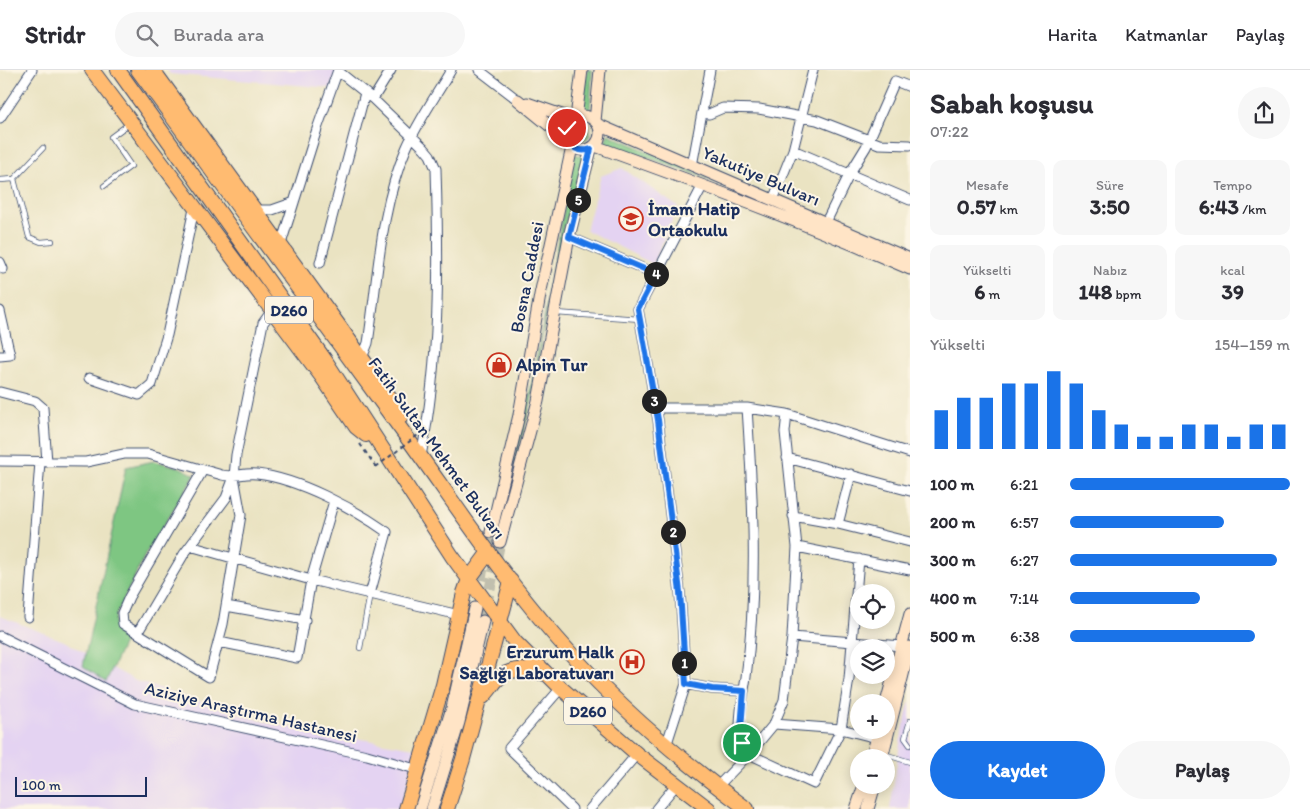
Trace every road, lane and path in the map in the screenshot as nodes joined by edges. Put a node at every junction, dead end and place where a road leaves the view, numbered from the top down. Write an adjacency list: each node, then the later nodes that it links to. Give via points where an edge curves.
1 (32, 70): 20 (street)
2 (92, 70): 22 (highway)
3 (118, 70): 63 (highway, D260, via 325,360)
4 (138, 70): 65 (highway, Fatih Sultan Mehmet Bulvarı / D260)
5 (153, 70): 41 (highway)
6 (391, 70): 16 (street)
7 (451, 70): 24 (street)
8 (478, 70): 17 (street)
9 (582, 70): 21 (main road)
10 (600, 70): 23 (main road)
11 (710, 70): 18 (street)
12 (813, 70): 19 (street)
13 (338, 71): 15 (street); 39 (street)
14 (910, 87): 25 (street, via 895,81)
15 (365, 92): 16 (street); 47 (street)
16 (373, 99): 24 (street)
17 (518, 100): 21 (main road); 26 (main road)
18 (702, 113): 19 (street, via 709,114 723,108 759,109); 31 (street)
19 (801, 116): 25 (street); 30 (street)
20 (0, 118)
21 (574, 119): 23 (main road, via 586,116); 26 (main road, via 567,128)
22 (130, 122): 36 (lane, via 111,137 131,166); 40 (highway)
23 (597, 123): 29 (main road, via 600,136); 31 (main road, Yakutiye Bulvarı)
24 (411, 137): 55 (street, via 391,195 368,342); 65 (street, via 430,154 436,169 434,366)
25 (867, 141): 27 (street); 32 (street)
26 (570, 143): 29 (main road, via 581,151); 76 (main road, Bosna Caddesi, via 519,415)
27 (910, 145)
28 (43, 148): 33 (lane)
29 (593, 148): 35 (main road, Yakutiye Bulvarı); 43 (main road)
30 (792, 150): 32 (street); 37 (street)
31 (692, 166): 37 (main road, Yakutiye Bulvarı)
32 (850, 173): 38 (street); 42 (street)
33 (14, 179): 34 (lane); 44 (lane, via 28,237 41,242)
34 (0, 180)
35 (703, 185): 48 (main road, Yakutiye Bulvarı); 49 (street)
36 (104, 186)
37 (773, 200): 42 (main road, Yakutiye Bulvarı)
38 (910, 200)
39 (292, 203): 41 (street, via 272,210); 45 (street)
40 (194, 209): 51 (highway); 56 (street, via 167,335 152,384 140,395)
41 (254, 210): 45 (highway)
42 (826, 222): 46 (main road, Yakutiye Bulvarı)
43 (569, 237): 49 (street); 52 (main road)
44 (52, 241)
45 (280, 247): 55 (highway)
46 (910, 259)
47 (320, 262)
48 (910, 269)
49 (656, 274): 53 (street, via 638,309)
50 (0, 311): 54 (street, via 10,356)
51 (271, 312): 63 (highway, via 356,426); 71 (street, via 263,323)
52 (554, 312): 53 (lane); 77 (main road, via 538,401)
53 (640, 319): 58 (street)
54 (0, 356)
55 (362, 358): 65 (highway, via 391,399)
56 (89, 378)
57 (0, 392): 68 (street, via 36,401 44,408)
58 (656, 408): 59 (street); 108 (street, via 680,592)
59 (747, 408): 60 (street); 110 (street, via 755,546)
60 (787, 414): 64 (street); 66 (street)
61 (418, 435): 62 (path, bridge, via 376,467)
62 (355, 437)
63 (380, 445): 85 (highway, D260)
64 (910, 453)
65 (419, 454): 81 (highway, Fatih Sultan Mehmet Bulvarı / D260)
66 (787, 458): 70 (street); 74 (street)
67 (0, 461): 68 (street)
68 (43, 462): 69 (street, via 86,462 124,454 148,454); 93 (street)
69 (203, 470): 71 (street); 97 (street, via 149,559 122,613 122,624)
70 (851, 474): 72 (street); 75 (street)
71 (234, 477): 73 (street, via 263,475); 79 (street, via 226,498); 83 (street, via 241,515)
72 (910, 492)
73 (334, 500): 86 (street); 88 (street, via 387,532)
74 (793, 516): 75 (street); 80 (street)
75 (838, 524): 78 (street)
76 (491, 532)
77 (500, 542)
78 (910, 542)
79 (190, 546): 83 (street); 97 (street)
80 (796, 547): 82 (street); 99 (street)
81 (488, 552): 85 (highway); 87 (highway, Fatih Sultan Mehmet Bulvarı / D260)
82 (859, 559): 84 (street); 100 (street)
83 (233, 560): 86 (street); 89 (street)
84 (910, 570)
85 (469, 579): 92 (highway); 96 (highway, D260)
86 (311, 580): 88 (street); 94 (street)
87 (511, 581): 96 (highway); 118 (highway, Fatih Sultan Mehmet Bulvarı / D260, via 578,662)
88 (370, 594): 92 (street); 104 (lane)
89 (226, 606): 94 (street); 102 (street)
90 (475, 608): 130 (main road, via 452,708)
91 (910, 614): 103 (main road)
92 (459, 615): 124 (highway)
93 (28, 617)
94 (305, 620): 102 (street, via 297,658)
95 (483, 621): 131 (main road, via 459,722)
96 (501, 622): 107 (highway, D260); 112 (highway)
97 (138, 632): 102 (street, via 209,677)
98 (0, 636): 124 (street, Aziziye Araştırma Hastanesi, via 135,704 367,755)
99 (792, 637): 101 (street); 114 (street, via 784,700)
100 (852, 639)
101 (850, 641)
102 (219, 642)
103 (906, 646): 106 (main road); 111 (main road)
104 (360, 648)
105 (850, 657): 115 (street)
106 (908, 667): 119 (main road)
107 (546, 674): 109 (highway, D260); 112 (highway, via 526,670 509,672 502,675)
108 (686, 684): 110 (street); 118 (street)
109 (561, 688): 120 (highway, D260); 133 (street, via 509,748)
110 (744, 691): 121 (street, via 740,736)
111 (889, 694)
112 (480, 699): 132 (highway)
113 (910, 721): 117 (lane, via 905,738)
114 (774, 724): 115 (street); 121 (street)
115 (841, 730): 116 (street); 121 (street, via 814,784)
116 (850, 731)
117 (910, 745)
118 (666, 746): 126 (highway, Fatih Sultan Mehmet Bulvarı / D260)
119 (885, 749)
120 (637, 754): 125 (highway, D260); 134 (street)
121 (749, 754): 126 (street)
122 (895, 759): 123 (lane)
123 (910, 762)
124 (419, 770): 129 (highway)
125 (676, 785): 135 (street); 136 (highway, D260)
126 (718, 787): 137 (highway, Fatih Sultan Mehmet Bulvarı / D260)
127 (861, 794): 138 (main road)
128 (872, 794): 139 (main road)
129 (406, 809)
130 (420, 809)
131 (432, 809)
132 (447, 809)
133 (572, 809)
134 (590, 809)
135 (656, 809)
136 (709, 809)
137 (747, 809)
138 (856, 809)
139 (868, 809)

